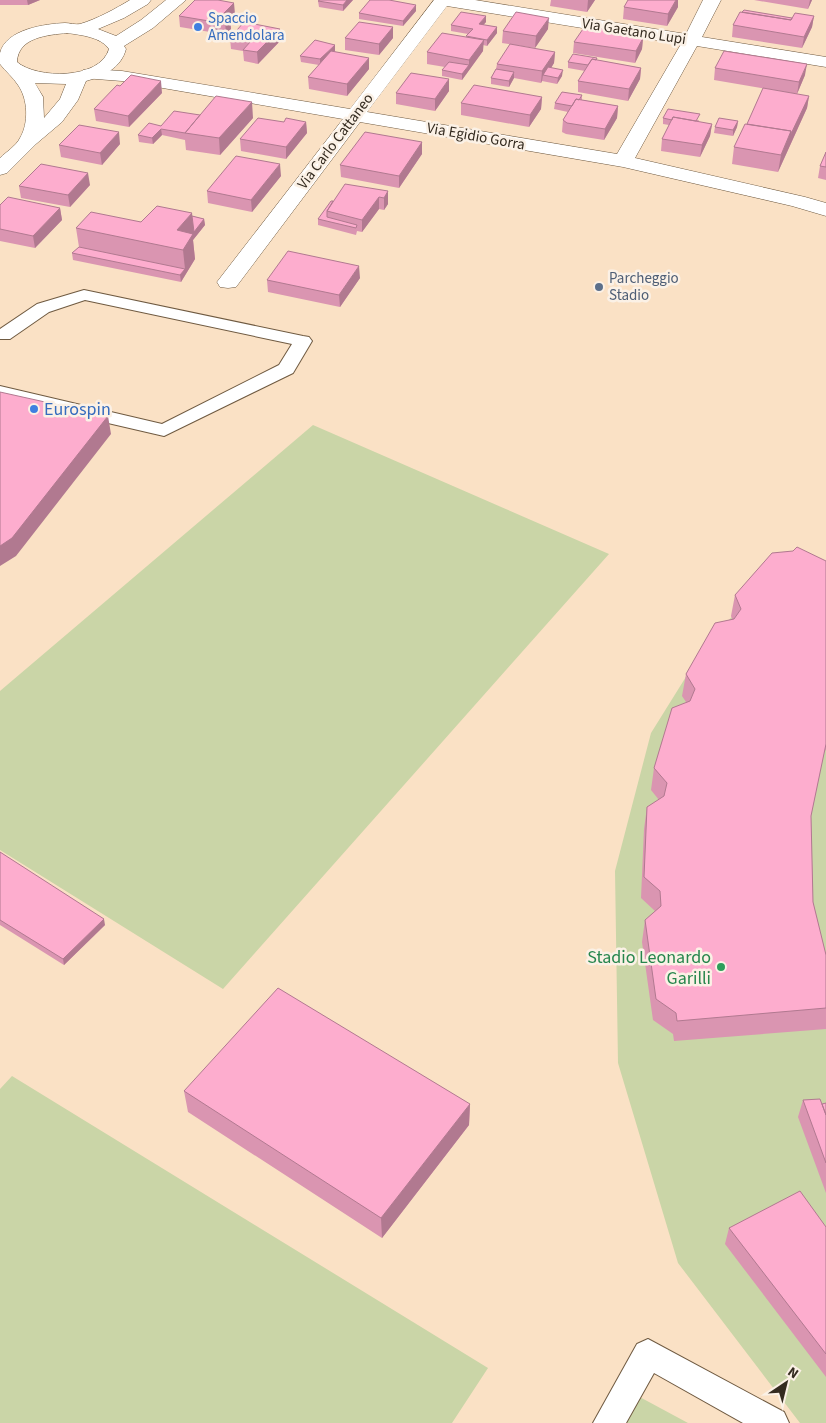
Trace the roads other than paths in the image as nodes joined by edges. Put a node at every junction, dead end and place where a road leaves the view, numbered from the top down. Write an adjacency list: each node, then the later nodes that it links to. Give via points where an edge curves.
1 (142, 0): 5 (street)
2 (177, 0): 9 (street)
3 (443, 0): 8 (street, Via Gaetano Lupi); 14 (street, Via Carlo Cattaneo)
4 (712, 0): 8 (street)
5 (82, 29): 7 (street, via 51,30); 9 (street, via 102,35)
6 (0, 35): 7 (street)
7 (23, 38): 11 (street, via 12,46 7,55)
8 (692, 40): 10 (street, Via Gaetano Lupi); 16 (street)
9 (115, 44): 12 (street)
10 (826, 62)
11 (8, 66): 13 (street, Via Egidio Gorra, via 44,79); 15 (street, via 31,88 37,102)
12 (115, 71): 13 (street, Via Egidio Gorra); 14 (street, Via Egidio Gorra)
13 (84, 76): 15 (street, via 55,118)
14 (355, 115): 16 (street, Via Egidio Gorra); 19 (street, Via Carlo Cattaneo)
15 (29, 140): 17 (street)
16 (623, 161): 18 (street, Via Egidio Gorra)
17 (0, 169)
18 (826, 210)
19 (228, 282)
20 (0, 334): 21 (lane, via 4,335 43,308 84,295 303,341 286,369 164,430)
21 (0, 392)
22 (609, 1423): 23 (lane, via 648,1354)
23 (773, 1423)

